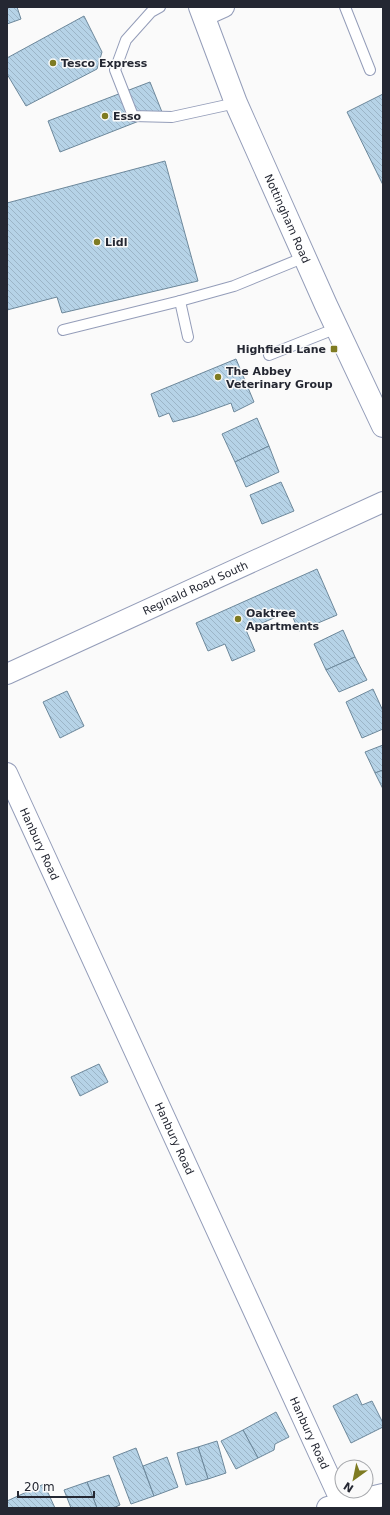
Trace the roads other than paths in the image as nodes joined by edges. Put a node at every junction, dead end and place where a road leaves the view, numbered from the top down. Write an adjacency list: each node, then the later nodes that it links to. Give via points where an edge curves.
1 (160, 7): 6 (lane, via 151,12 126,40 115,70 134,116 172,117)
2 (224, 7): 4 (street)
3 (345, 7): 5 (lane)
4 (202, 12): 6 (street, Nottingham Road)
5 (370, 70)
6 (236, 103): 7 (street, Nottingham Road)
7 (305, 257): 8 (lane, via 234,286); 9 (street, Nottingham Road)
8 (180, 301): 10 (lane); 11 (lane)
9 (336, 328): 12 (lane); 13 (street, Nottingham Road)
10 (63, 330)
11 (188, 337)
12 (269, 355)
13 (383, 426)
14 (383, 502): 15 (street, Reginald Road South)
15 (7, 674)
16 (7, 773): 18 (street, Hanbury Road, via 330,1479)
17 (383, 1496): 18 (street)
18 (335, 1506)

